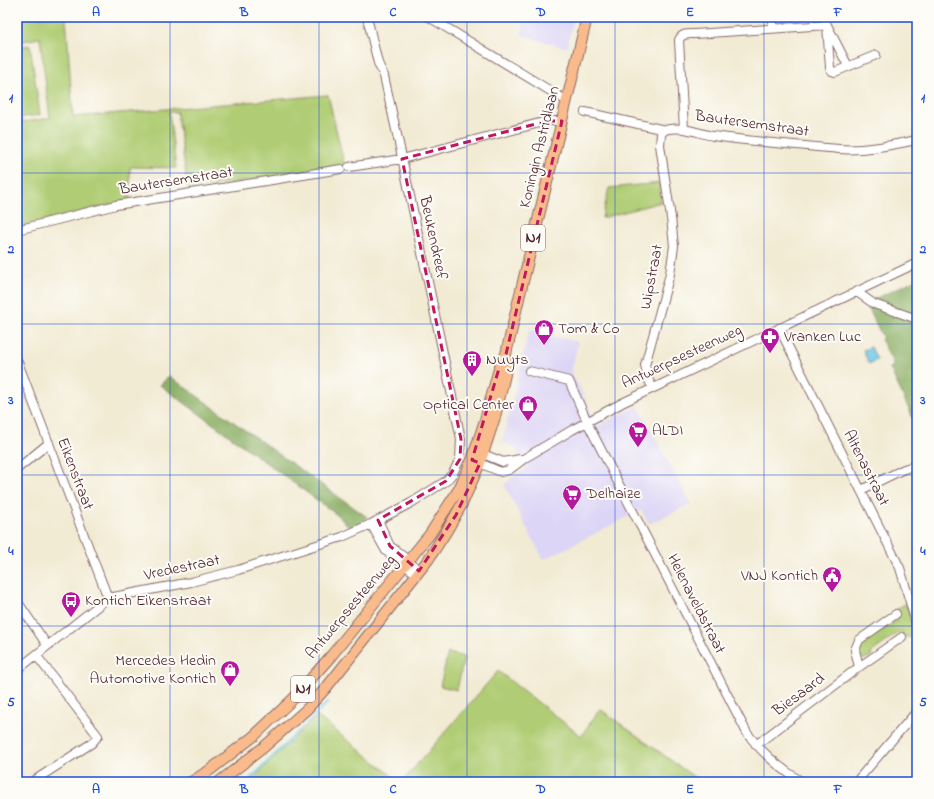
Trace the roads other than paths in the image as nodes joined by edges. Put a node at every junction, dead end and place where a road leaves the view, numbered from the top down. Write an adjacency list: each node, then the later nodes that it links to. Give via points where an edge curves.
1 (367, 17): 16 (street, Beukendreef, via 378,63 384,76)
2 (429, 17): 10 (street)
3 (587, 17): 10 (main road, Koningin Astridlaan / N1)
4 (773, 17): 7 (street)
5 (824, 17): 6 (street)
6 (827, 25): 7 (street); 9 (street); 9 (street, via 830,68 835,72)
7 (773, 28): 13 (street, via 680,37)
8 (876, 55): 9 (street)
9 (848, 66)
10 (567, 101): 12 (main road, Koningin Astridlaan / N1)
11 (585, 112): 14 (street, Bautersemstraat)
12 (562, 121): 16 (street, Bautersemstraat, via 547,121); 27 (main road, Koningin Astridlaan / N1, via 506,354 500,364)
13 (684, 129): 14 (street, Bautersemstraat); 15 (street, Bautersemstraat, via 712,136 850,150 871,149)
14 (665, 130): 24 (street, Wipstraat, via 661,134 660,145 674,246 670,274 645,365)
15 (917, 140)
16 (402, 159): 17 (street, Bautersemstraat, via 116,205); 29 (street, Beukendreef, via 461,439)
17 (17, 230)
18 (917, 263): 19 (street, Antwerpsesteenweg)
19 (857, 292): 20 (street, via 874,304); 21 (street, Antwerpsesteenweg)
20 (917, 319)
21 (779, 328): 24 (street, Antwerpsesteenweg); 31 (street, Altenastraat)
22 (17, 360): 26 (street, Eikenstraat)
23 (529, 371): 25 (street, Helenaveldstraat, via 569,381)
24 (651, 384): 25 (street, Antwerpsesteenweg)
25 (587, 422): 27 (street, Antwerpsesteenweg, via 501,472); 45 (street, Helenaveldstraat, via 747,733)
26 (49, 443): 30 (street); 35 (street, Eikenstraat)
27 (478, 457): 33 (main road, Antwerpsesteenweg / N1, via 436,525); 34 (main road, Antwerpsesteenweg / N1, via 456,515)
28 (917, 465): 31 (street)
29 (457, 466): 32 (street, Vredestraat, via 446,481)
30 (17, 469)
31 (861, 490): 38 (street, Altenastraat, via 900,568)
32 (374, 522): 33 (street, via 390,546); 35 (street, Vredestraat, via 342,537 238,570)
33 (407, 563): 34 (street); 47 (main road, Antwerpsesteenweg / N1, via 294,698 254,736)
34 (418, 573): 48 (main road, Antwerpsesteenweg / N1, via 307,709)
35 (108, 598): 40 (street, Vredestraat)
36 (17, 601): 40 (street)
37 (896, 614): 42 (street, via 859,640 855,650)
38 (917, 626)
39 (902, 638): 42 (street, Biesaard)
40 (48, 645): 41 (street, Vredestraat)
41 (36, 655): 43 (street, Vredestraat); 46 (street, via 98,736 92,744)
42 (859, 667): 45 (street, Biesaard)
43 (17, 670)
44 (917, 711): 50 (street)
45 (756, 744): 49 (street, Helenaveldstraat, via 772,762)
46 (32, 782)
47 (191, 782)
48 (219, 782)
49 (802, 782)
50 (856, 782)

